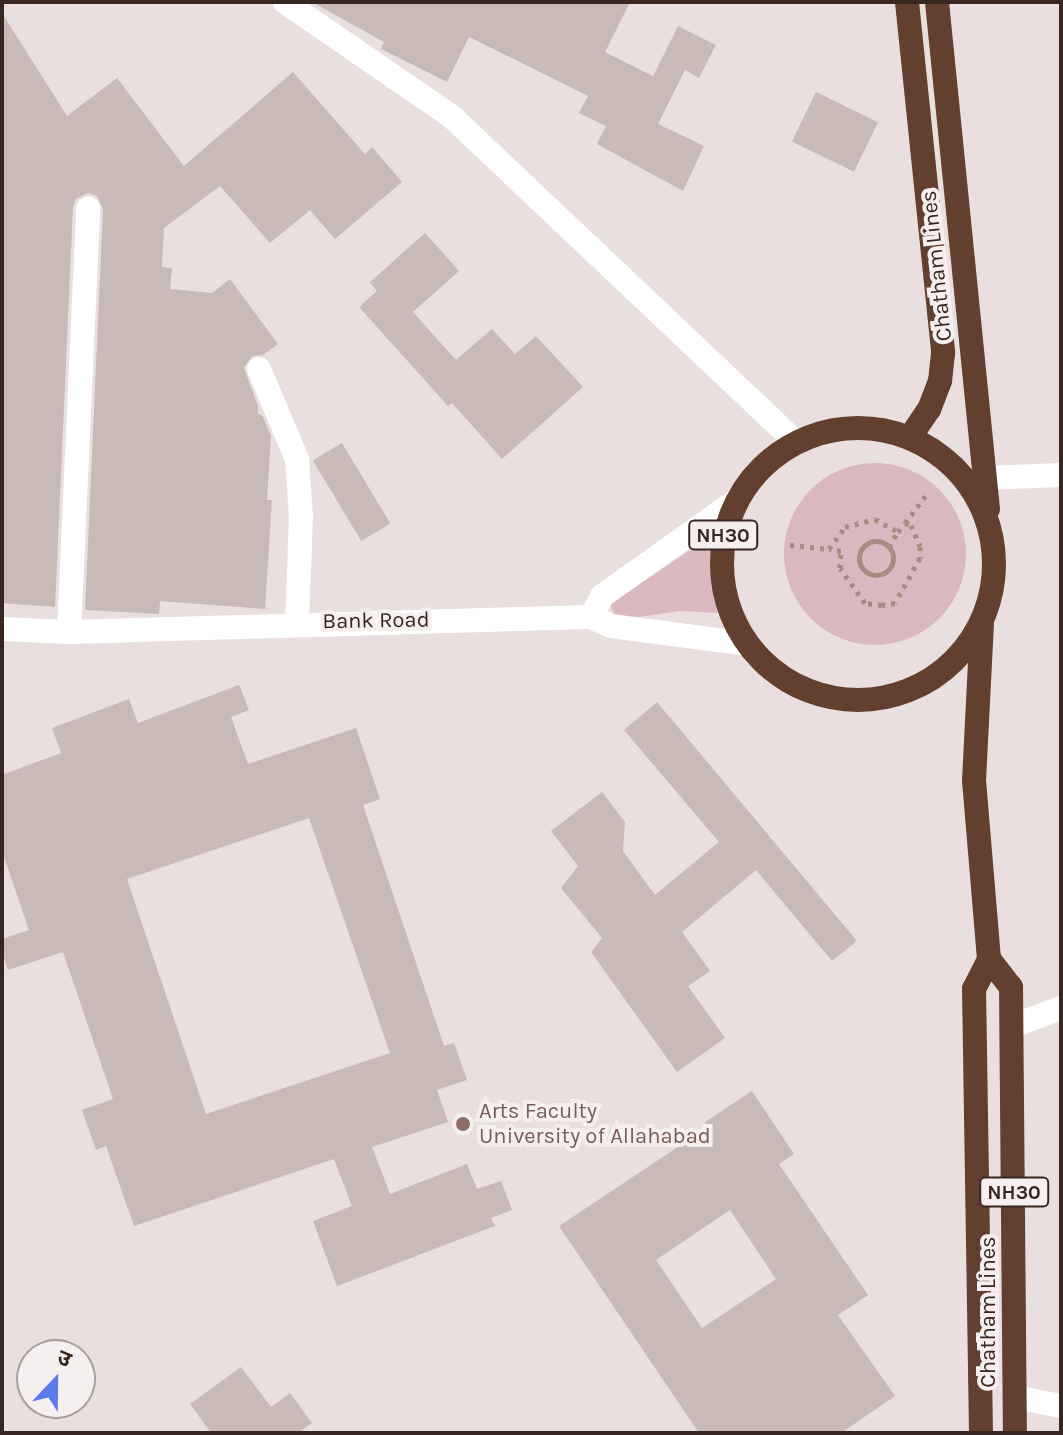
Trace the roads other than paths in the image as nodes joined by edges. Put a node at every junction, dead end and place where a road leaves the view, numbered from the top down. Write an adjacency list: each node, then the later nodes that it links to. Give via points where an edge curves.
1 (285, 2): 7 (street, via 451,116)
2 (907, 2): 6 (highway, Chatham Lines, via 943,353 929,409)
3 (937, 2): 9 (highway, Chatham Lines / NH30)
4 (88, 208): 16 (street)
5 (259, 369): 13 (street, via 297,459)
6 (910, 437): 7 (highway, Chatham Lines / NH30, via 872,428 833,429); 11 (highway, Chatham Lines / NH30, via 960,472)
7 (796, 442): 10 (highway, Chatham Lines / NH30, via 761,466)
8 (1061, 475): 9 (street)
9 (985, 478): 11 (highway, Chatham Lines / NH30)
10 (737, 500): 12 (street, via 602,596); 17 (highway, Chatham Lines / NH30, via 723,535 721,573 729,610)
11 (990, 525): 14 (highway, Chatham Lines / NH30, via 996,558 993,592)
12 (591, 617): 13 (street, Bank Road); 17 (street, Bank Road, via 611,626)
13 (297, 623): 16 (street, Bank Road)
14 (982, 624): 17 (highway, Chatham Lines / NH30, via 954,662 915,689 870,700 809,690 780,676); 18 (highway, Chatham Lines / NH30, via 974,781)
15 (2, 629): 16 (street, Bank Road)
16 (69, 632)
17 (747, 644)
18 (989, 959): 20 (highway, Chatham Lines / NH30, via 1011,987); 23 (highway, Chatham Lines / NH30, via 974,989)
19 (1061, 1008): 20 (street)
20 (1013, 1026): 21 (highway, Chatham Lines / NH30)
21 (1015, 1397): 22 (street); 24 (highway, Chatham Lines / NH30)
22 (1061, 1406)
23 (981, 1433)
24 (1015, 1433)

